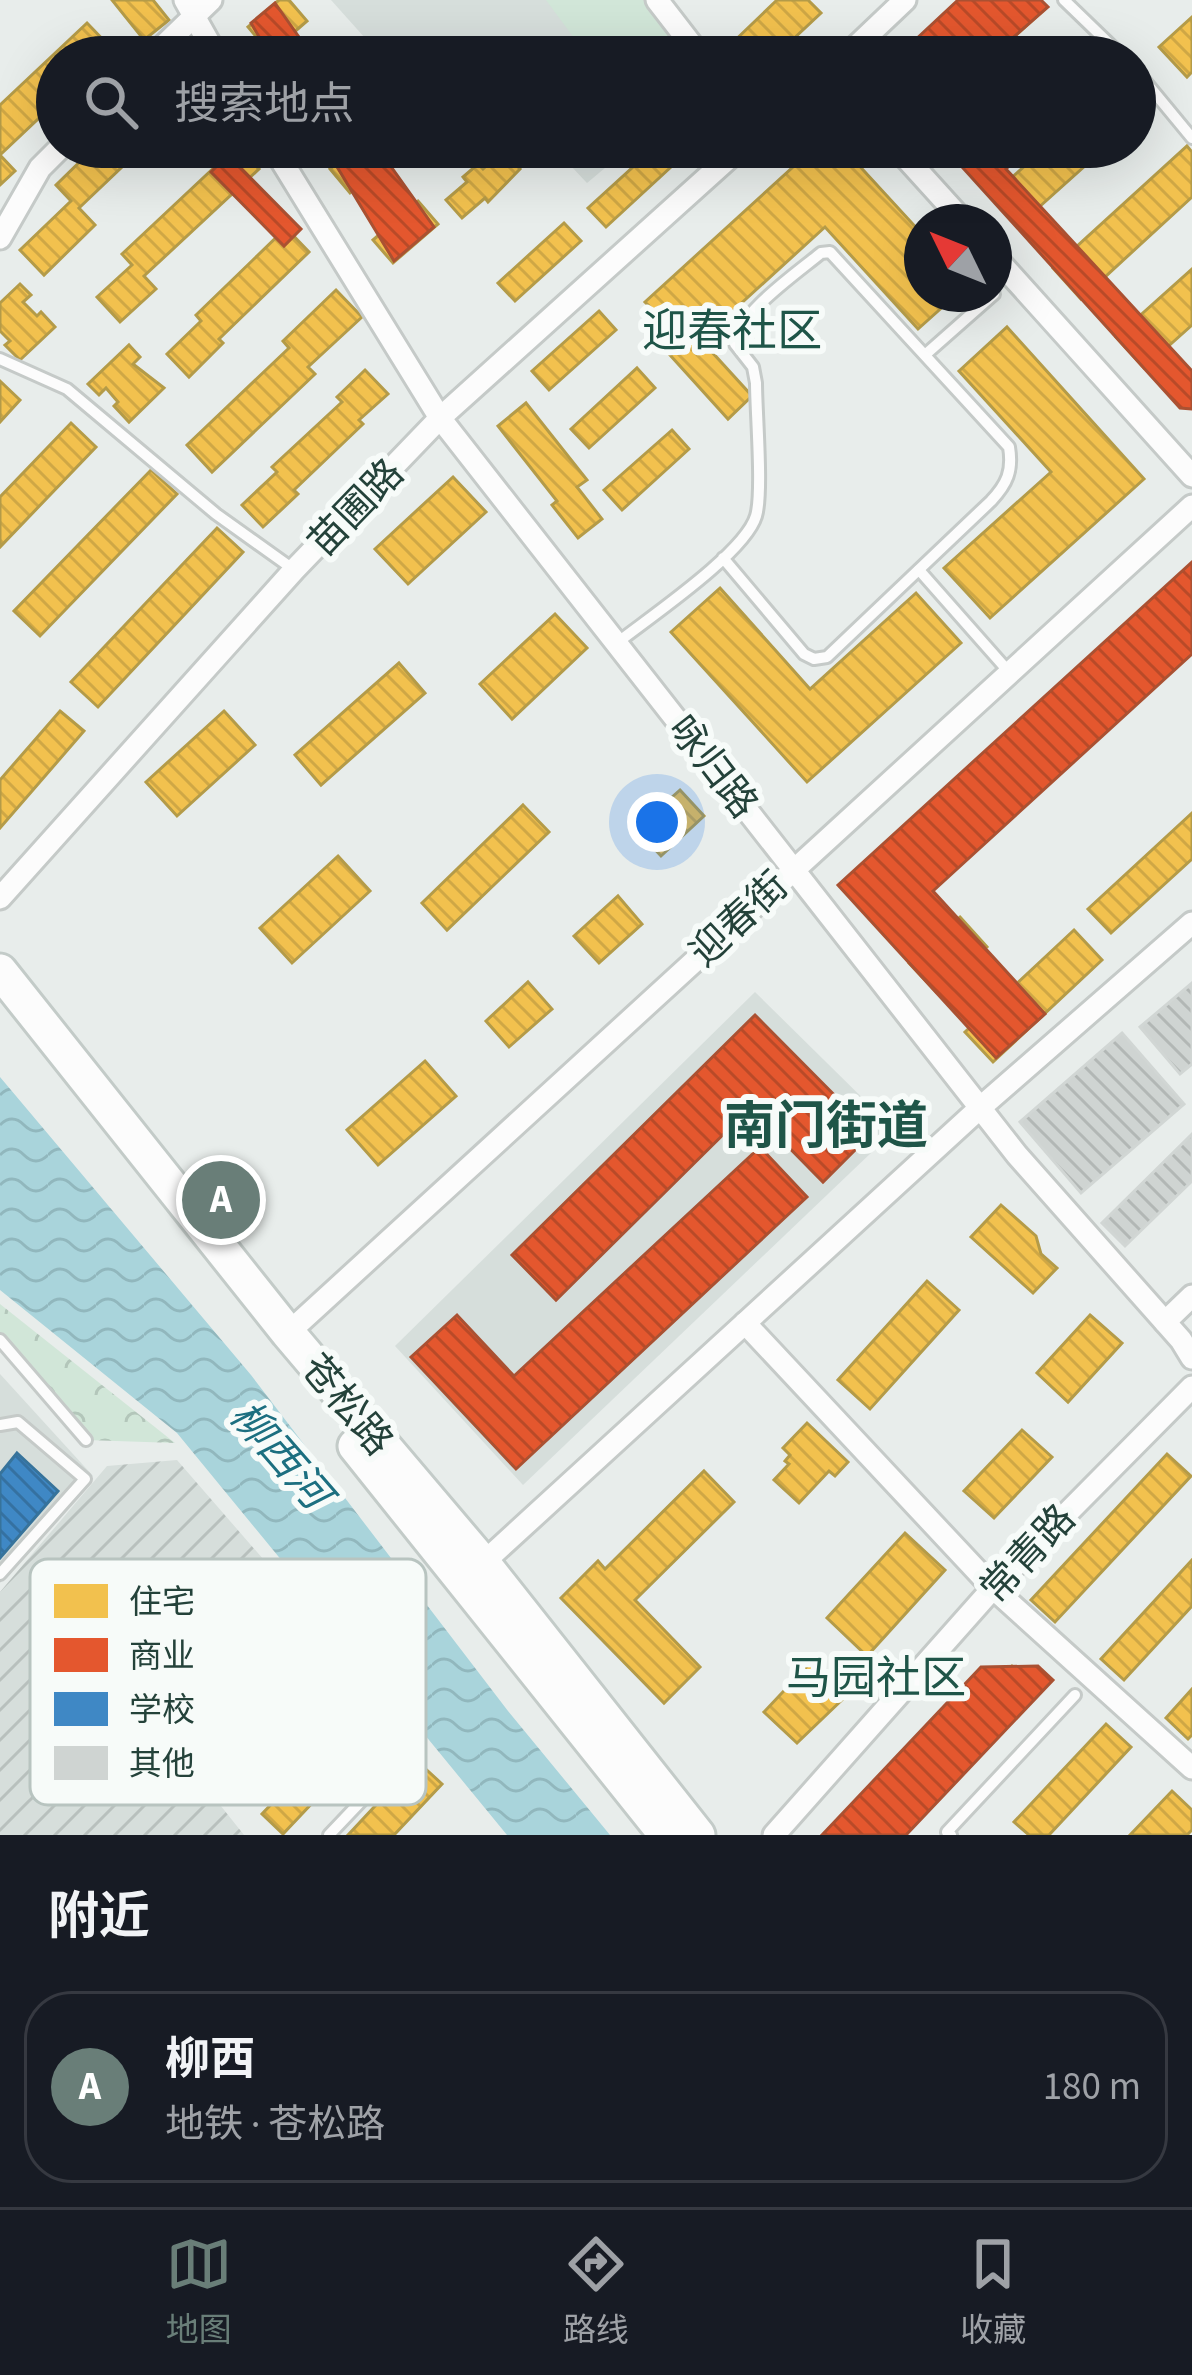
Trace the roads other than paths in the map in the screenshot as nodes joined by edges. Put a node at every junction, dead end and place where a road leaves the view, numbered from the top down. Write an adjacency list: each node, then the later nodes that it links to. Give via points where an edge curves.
1 (657, 0): 7 (street)
2 (905, 0): 8 (street)
3 (1064, 0): 9 (lane)
4 (197, 5): 5 (street); 6 (street)
5 (170, 36)
6 (209, 36)
7 (685, 36)
8 (867, 36)
9 (1101, 36)
10 (1156, 94): 11 (lane)
11 (1192, 138)
12 (40, 168): 17 (street)
13 (286, 168): 22 (street, 咏归路)
14 (719, 168): 22 (street, 苗圃路)
15 (915, 168): 16 (street)
16 (948, 204)
17 (0, 238)
18 (1013, 277): 23 (street)
19 (974, 312): 20 (lane)
20 (926, 354): 25 (lane, via 830,252 752,312 735,344 756,383 757,515); 27 (lane, via 1009,447 1012,466 1004,487)
21 (0, 359): 26 (lane, via 67,389)
22 (440, 418): 26 (street, 苗圃路); 28 (street, 咏归路)
23 (1192, 476)
24 (1192, 506): 29 (street, 迎春街)
25 (723, 558): 27 (lane, via 814,659 827,657); 28 (lane)
26 (294, 570): 31 (street, 苗圃路)
27 (919, 570): 29 (lane)
28 (617, 643): 30 (street, 咏归路)
29 (1009, 672): 30 (street, 迎春街)
30 (794, 867): 37 (street, 咏归路); 41 (street, 迎春街)
31 (0, 898)
32 (1192, 923): 34 (street)
33 (1192, 950): 34 (street)
34 (1162, 951): 37 (street)
35 (0, 971): 41 (main road, 苍松路)
36 (0, 1006): 54 (main road, 苍松路)
37 (981, 1107): 39 (street, 咏归路); 40 (street)
38 (1192, 1296): 39 (street)
39 (1165, 1322): 43 (street, 咏归路)
40 (745, 1323): 47 (street); 49 (street)
41 (288, 1333): 47 (main road, 苍松路)
42 (0, 1340): 46 (lane)
43 (1192, 1358)
44 (1192, 1387): 49 (street, 常青路)
45 (0, 1425): 48 (lane, via 19,1421 85,1479)
46 (86, 1440)
47 (483, 1563): 55 (main road, 苍松路)
48 (0, 1574)
49 (993, 1588): 51 (street); 56 (street, 常青路)
50 (1075, 1695): 57 (lane)
51 (1192, 1768)
52 (357, 1805): 53 (lane)
53 (329, 1835)
54 (666, 1835)
55 (698, 1835)
56 (774, 1835)
57 (951, 1835)

